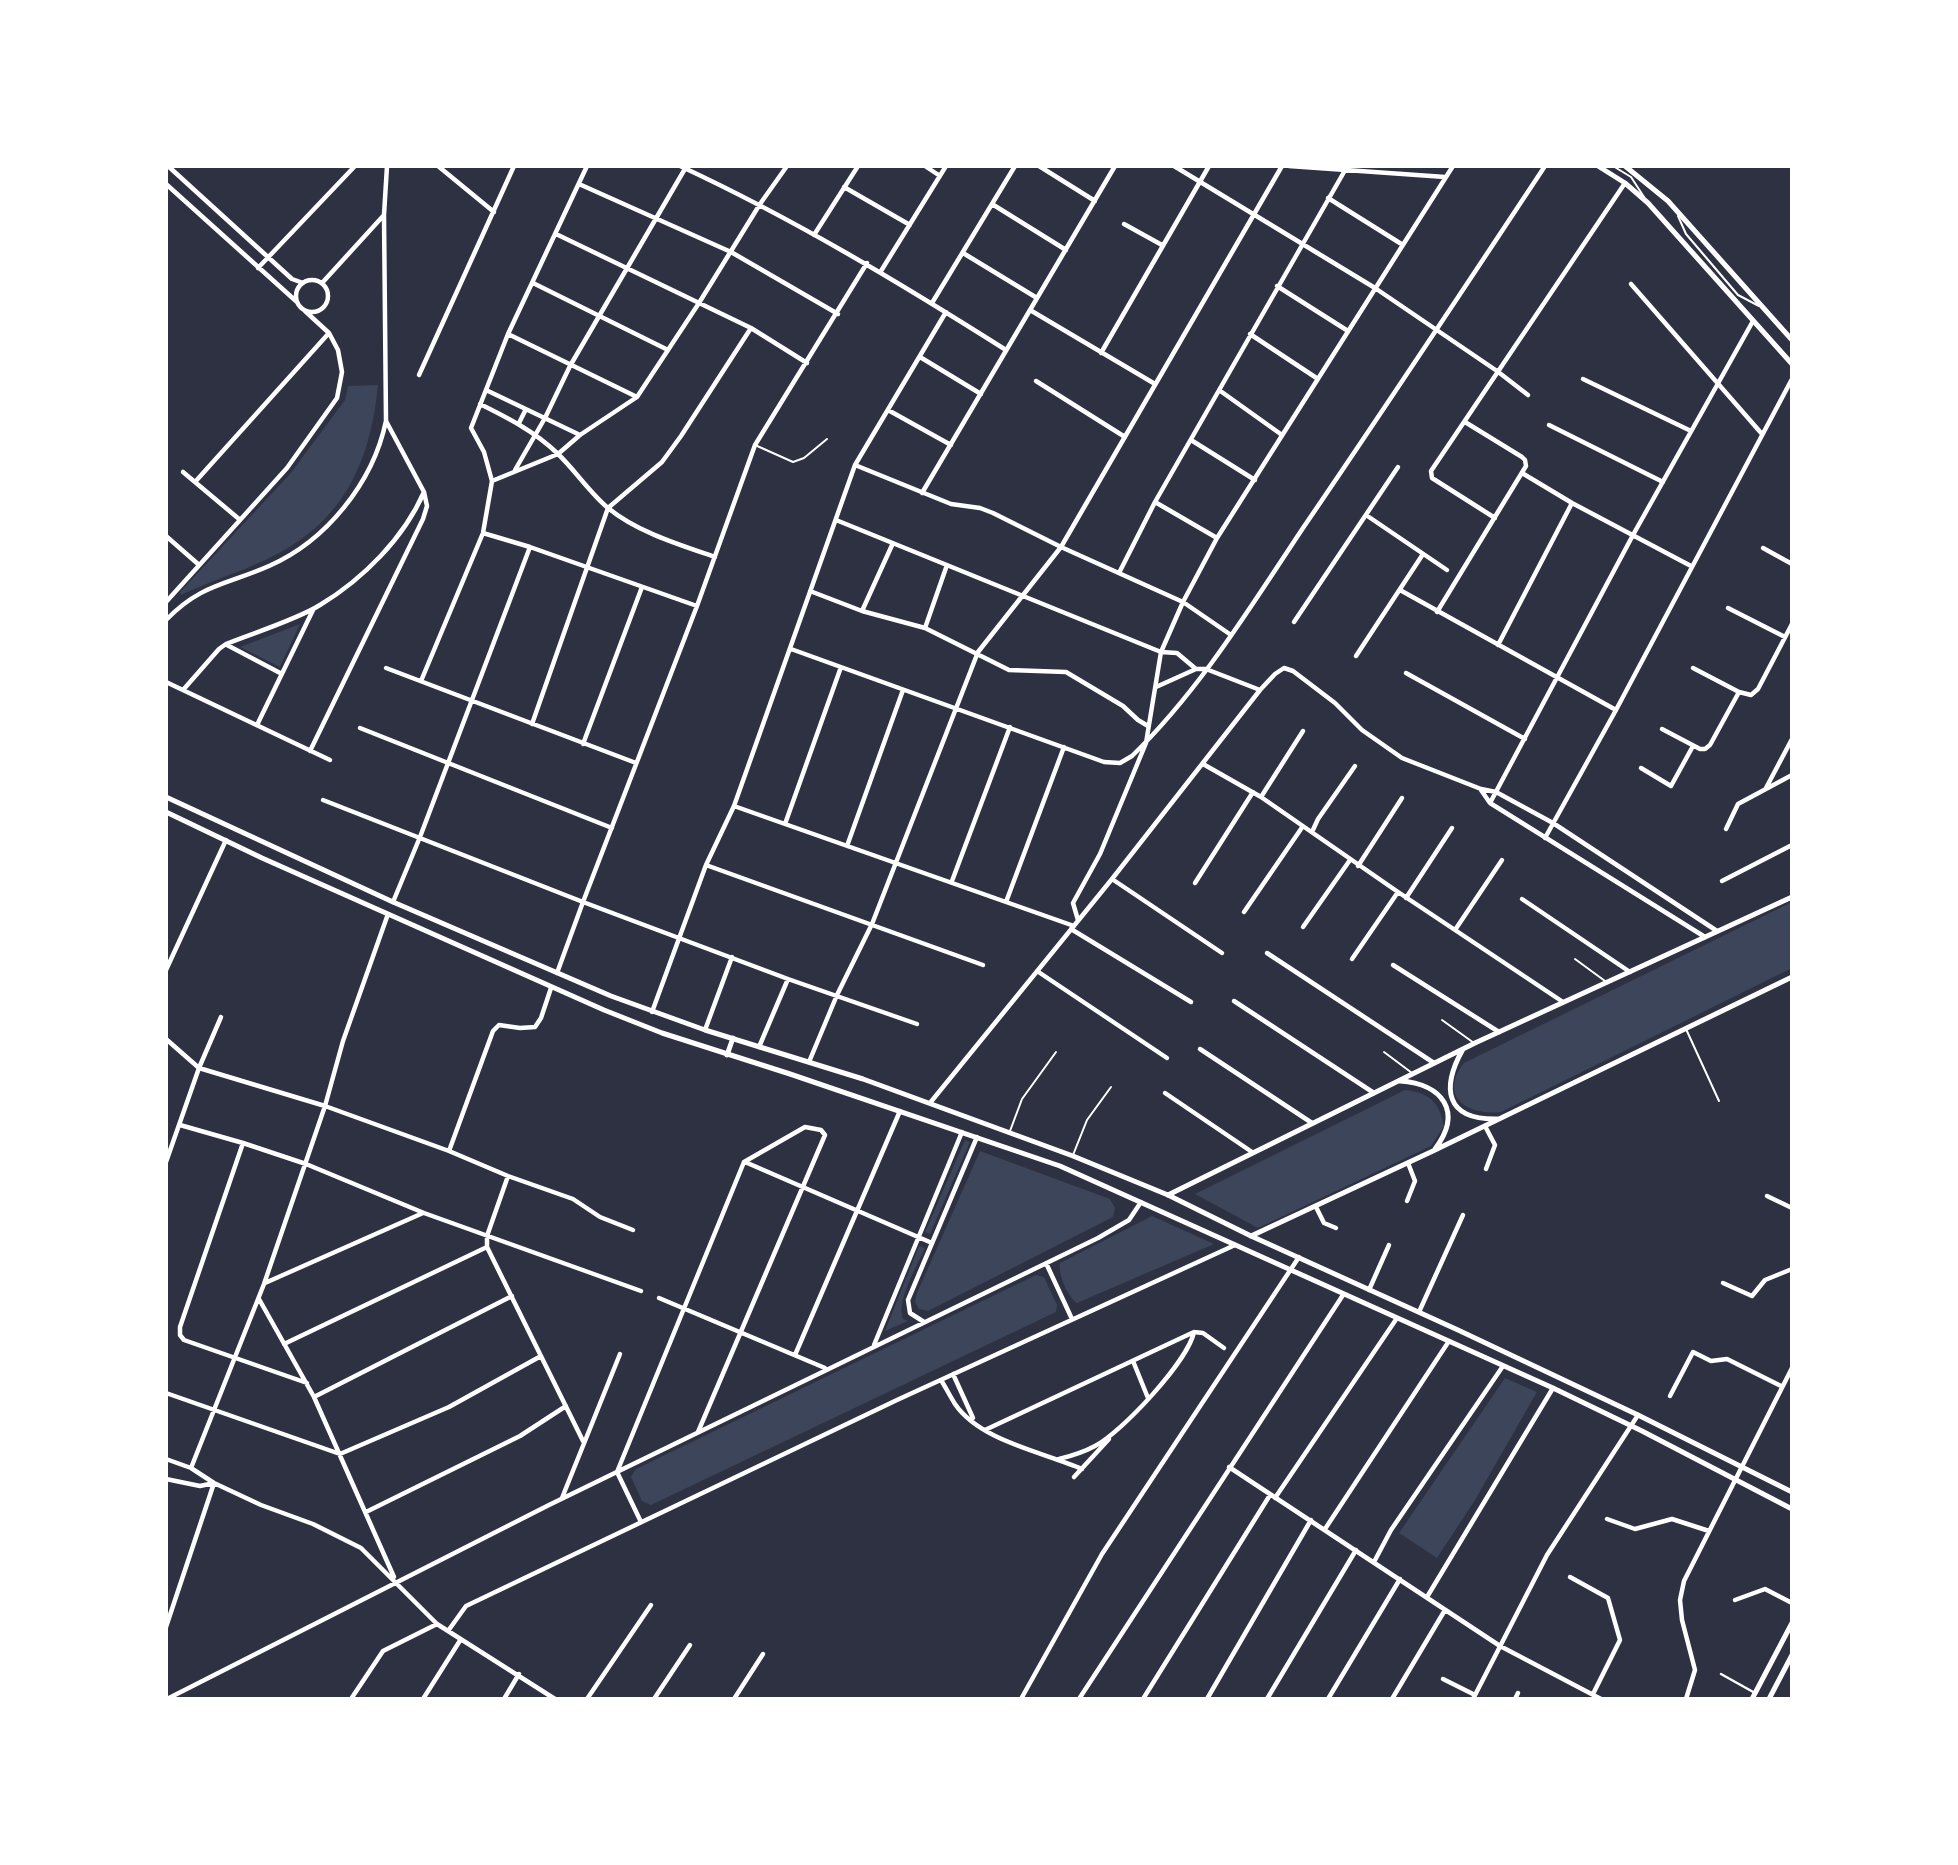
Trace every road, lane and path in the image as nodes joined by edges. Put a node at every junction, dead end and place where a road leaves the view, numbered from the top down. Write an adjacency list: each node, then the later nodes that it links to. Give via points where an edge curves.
1 (168, 166): 51 (street)
2 (355, 166): 51 (street)
3 (387, 166): 38 (street)
4 (438, 166): 37 (street)
5 (514, 166): 87 (street)
6 (587, 166): 30 (street)
7 (787, 166): 35 (street)
8 (858, 166): 31 (street)
9 (925, 166): 25 (street)
10 (946, 166): 25 (street)
11 (1015, 166): 36 (street)
12 (1039, 166): 33 (street)
13 (1115, 166): 33 (street)
14 (1174, 166): 27 (street)
15 (1209, 166): 27 (street)
16 (1282, 166): 39 (street)
17 (1289, 166): 24 (street)
18 (1453, 166): 26 (street)
19 (1545, 166): 73 (street)
20 (1598, 166): 28 (main road)
21 (1613, 166): 34 (lane, via 1631,177)
22 (1625, 166): 78 (main road, via 1675,208)
23 (684, 167): 35 (street); 40 (street)
24 (1343, 172): 26 (street); 32 (street)
25 (940, 176): 42 (street)
26 (1446, 177): 47 (street)
27 (1199, 183): 39 (street); 46 (street)
28 (1625, 183): 34 (main road); 86 (street)
29 (166, 184): 54 (street)
30 (579, 184): 40 (street); 43 (street)
31 (844, 187): 42 (street); 44 (street)
32 (1328, 198): 45 (street); 47 (street)
33 (1094, 201): 48 (street)
34 (1648, 203): 71 (main road)
35 (760, 204): 44 (street); 49 (street)
36 (992, 204): 48 (street); 50 (street)
37 (495, 212)
38 (384, 215): 58 (street); 103 (street)
39 (1253, 215): 45 (street); 92 (street)
40 (657, 218): 49 (street); 53 (street)
41 (1124, 224): 46 (street)
42 (910, 225): 55 (street)
43 (556, 234): 53 (street); 56 (street)
44 (814, 235): 52 (street)
45 (1302, 244): 60 (street); 61 (street)
46 (1162, 245): 81 (street)
47 (1403, 246): 61 (street)
48 (1066, 250): 62 (street)
49 (731, 252): 64 (street); 69 (street)
50 (962, 253): 62 (street); 65 (street)
51 (268, 258): 54 (street); 57 (street)
52 (867, 263): 55 (street); 69 (street)
53 (628, 267): 64 (street); 70 (street)
54 (258, 268): 63 (street)
55 (881, 271): 65 (street)
56 (533, 282): 70 (street); 76 (street)
57 (303, 283): 58 (street); 63 (street)
58 (322, 283): 67 (street, via 328,293 326,304 317,312)
59 (1631, 284): 93 (street)
60 (1278, 286): 74 (street); 77 (street)
61 (1375, 288): 73 (street); 74 (street)
62 (1037, 298): 66 (street)
63 (297, 302): 67 (street)
64 (699, 303): 72 (street); 79 (street)
65 (932, 303): 68 (street)
66 (1030, 310): 80 (street); 81 (street)
67 (305, 311): 75 (street)
68 (946, 312): 80 (street); 82 (street)
69 (838, 314): 83 (street)
70 (601, 315): 79 (street); 85 (street)
71 (1754, 321): 84 (main road); 93 (street)
72 (751, 328): 83 (street); 131 (street, via 662,462)
73 (1437, 330): 86 (street); 168 (street)
74 (1348, 331): 88 (street)
75 (329, 333): 125 (street); 134 (street, via 342,372 337,398 287,468)
76 (508, 334): 85 (street); 94 (street)
77 (1250, 334): 88 (street); 95 (street)
78 (1792, 340)
79 (668, 350): 98 (street)
80 (1006, 350): 96 (street)
81 (1101, 353): 92 (street)
82 (920, 357): 96 (street); 101 (street)
83 (807, 363): 115 (street)
84 (1792, 363)
85 (570, 366): 98 (street); 102 (street)
86 (1497, 371): 97 (street); 104 (street)
87 (419, 375)
88 (1318, 379): 111 (street)
89 (1583, 379): 107 (street)
90 (1792, 379): 108 (street)
91 (1035, 381): 112 (street)
92 (1155, 384): 112 (street)
93 (1718, 384): 107 (street); 108 (street)
94 (486, 390): 99 (street); 100 (street)
95 (1219, 390): 111 (street); 114 (street)
96 (981, 394): 116 (street)
97 (1528, 395)
98 (637, 397): 110 (street)
99 (480, 404): 105 (street); 124 (street, via 471,428)
100 (526, 409): 102 (street); 105 (street)
101 (888, 410): 116 (street); 118 (street)
102 (545, 418): 109 (street); 110 (street)
103 (386, 421): 127 (street); 164 (street, via 381,444 334,521 299,550 270,566 206,588)
104 (1465, 422): 122 (street, via 1525,460); 133 (street, via 1430,475)
105 (519, 423): 109 (street)
106 (1549, 425): 126 (street)
107 (1691, 431): 126 (street)
108 (1762, 434): 149 (street)
109 (536, 435): 117 (street); 120 (street)
110 (580, 435): 117 (street)
111 (1282, 435): 123 (street)
112 (1125, 436): 142 (street)
113 (827, 439): 115 (lane, via 793,462)
114 (1191, 440): 123 (street); 129 (street)
115 (755, 445): 145 (street)
116 (951, 445): 128 (street)
117 (558, 454): 120 (street); 131 (street)
118 (855, 466): 128 (street); 135 (street)
119 (1398, 467): 132 (street)
120 (516, 470): 124 (street)
121 (183, 471): 125 (street)
122 (1522, 473): 130 (street); 133 (street)
123 (1255, 480): 139 (street)
124 (492, 481): 136 (street)
125 (195, 482): 134 (street)
126 (1663, 482): 137 (street)
127 (424, 492): 161 (street, via 416,510 363,573); 207 (street, via 423,519)
128 (922, 493): 142 (street, via 993,513)
129 (1155, 502): 139 (street); 152 (street)
130 (1573, 503): 137 (street); 171 (street)
131 (608, 508): 145 (street, via 655,536); 150 (street)
132 (1366, 514): 144 (street); 165 (street)
133 (1495, 518): 163 (street)
134 (239, 519): 146 (street)
135 (836, 520): 140 (street); 155 (street)
136 (483, 533): 141 (street); 184 (street)
137 (1633, 534): 149 (street); 183 (street)
138 (166, 536): 146 (street)
139 (1217, 538): 158 (street)
140 (893, 543): 148 (street); 162 (street)
141 (530, 547): 150 (street); 191 (street)
142 (1061, 547): 152 (street); 156 (street)
143 (1763, 548): 147 (street)
144 (1423, 554): 151 (street); 154 (street)
145 (715, 557): 159 (street)
146 (198, 564): 157 (street)
147 (1792, 564)
148 (947, 565): 156 (street); 167 (street)
149 (1691, 566): 193 (street)
150 (588, 568): 153 (street); 194 (street)
151 (1447, 570)
152 (1119, 573): 158 (street)
153 (642, 587): 159 (street); 204 (street)
154 (1400, 590): 163 (street); 175 (street)
155 (810, 591): 162 (street); 172 (street)
156 (1023, 595): 173 (street); 174 (street)
157 (166, 602)
158 (1183, 602): 168 (street); 173 (street)
159 (697, 606): 210 (street)
160 (1728, 608): 169 (street)
161 (314, 609): 170 (street); 182 (street)
162 (862, 611): 167 (street)
163 (1437, 612): 171 (street)
164 (166, 620)
165 (1294, 622)
166 (1792, 624): 169 (street)
167 (925, 628): 174 (street)
168 (1231, 635): 180 (street)
169 (1785, 637): 190 (street, via 1758,689 1751,695)
170 (226, 644): 182 (street); 187 (street)
171 (1498, 645): 183 (street)
172 (791, 649): 176 (street); 224 (street)
173 (1161, 652): 179 (street, via 1177,653); 186 (street)
174 (978, 654): 192 (street); 196 (street, via 1009,670 1066,672 1124,706)
175 (1356, 656)
176 (841, 667): 188 (street); 227 (street)
177 (386, 668): 184 (street)
178 (1693, 668): 190 (street)
179 (1196, 669): 180 (street); 186 (street)
180 (1206, 669): 189 (street); 203 (street)
181 (1406, 673): 201 (street)
182 (282, 674): 195 (street)
183 (1555, 678): 193 (street); 201 (street)
184 (421, 681): 191 (street)
185 (166, 682): 187 (street)
186 (1156, 687): 196 (street)
187 (183, 690): 195 (street)
188 (903, 690): 192 (street); 237 (street)
189 (1260, 690): 211 (street); 216 (street, via 1284,668 1293,671 1402,758)
190 (1739, 692): 205 (street, via 1710,745 1702,749)
191 (472, 701): 194 (street); 209 (street)
192 (957, 708): 197 (street); 240 (street)
193 (1616, 710): 226 (street)
194 (532, 724): 204 (street)
195 (257, 725): 207 (street)
196 (1148, 726): 203 (street)
197 (1010, 727): 206 (street); 245 (street)
198 (360, 728): 209 (street)
199 (1662, 729): 205 (street)
200 (1303, 731): 220 (street)
201 (1525, 739): 218 (street)
202 (1792, 739): 215 (street)
203 (1146, 743): 206 (street, via 1121,763); 256 (street, via 1100,855 1073,903)
204 (583, 744): 210 (street)
205 (1693, 746): 213 (street, via 1671,786)
206 (1064, 747): 253 (street)
207 (310, 751): 208 (street)
208 (330, 760)
209 (447, 763): 229 (street); 233 (street)
210 (636, 764): 229 (street)
211 (1203, 764): 217 (street); 243 (street)
212 (1354, 766): 232 (street)
213 (1641, 768)
214 (1792, 775): 215 (street)
215 (1766, 788): 231 (street, via 1738,804)
216 (1481, 789): 218 (street); 223 (street)
217 (1252, 792): 220 (street); 246 (street)
218 (1496, 792): 223 (street); 226 (street)
219 (166, 797): 251 (main road)
220 (1261, 797): 228 (street)
221 (1402, 798): 242 (street)
222 (323, 800): 233 (street)
223 (1490, 803): 234 (street)
224 (734, 806): 227 (street); 241 (street)
225 (166, 812): 235 (main road)
226 (1553, 823): 234 (street); 261 (street)
227 (785, 824): 237 (street)
228 (1303, 826): 232 (street); 254 (street)
229 (612, 828): 252 (street)
230 (1452, 828): 249 (street)
231 (1726, 829)
232 (1312, 832): 238 (street)
233 (420, 836): 251 (street); 252 (street)
234 (1545, 838): 262 (street)
235 (226, 841): 255 (main road); 271 (street)
236 (1792, 845): 244 (street)
237 (847, 846): 240 (street)
238 (1350, 860): 242 (street); 258 (street)
239 (1502, 860): 260 (street)
240 (897, 862): 245 (street); 257 (street)
241 (706, 866): 257 (street); 263 (street)
242 (1358, 866): 247 (street)
243 (1112, 879): 256 (street); 264 (street)
244 (1722, 880)
245 (952, 881): 253 (street)
246 (1195, 883)
247 (1398, 892): 249 (street); 268 (street)
248 (1792, 897): 261 (main road)
249 (1406, 898): 260 (street)
250 (1522, 900): 273 (street)
251 (393, 902): 274 (main road)
252 (583, 902): 263 (street); 274 (street)
253 (1006, 902): 259 (street)
254 (1244, 912)
255 (388, 914): 278 (main road); 310 (street, via 343,1041)
256 (1078, 920): 259 (street)
257 (872, 924): 269 (street); 279 (street)
258 (1303, 927)
259 (1072, 928): 272 (street); 281 (street)
260 (1455, 930): 282 (street)
261 (1718, 932): 262 (main road)
262 (1705, 937): 273 (main road)
263 (681, 938): 266 (street); 283 (street)
264 (1222, 953)
265 (1267, 953): 301 (street)
266 (732, 957): 276 (street); 288 (street)
267 (1575, 959): 277 (lane)
268 (1352, 960)
269 (983, 965)
270 (1393, 965): 289 (street)
271 (166, 970)
272 (1037, 971): 299 (street); 309 (street)
273 (1630, 972): 277 (main road)
274 (557, 974): 283 (main road)
275 (1792, 976): 287 (main road)
276 (788, 979): 279 (street); 293 (street)
277 (1606, 981): 282 (main road)
278 (551, 988): 298 (main road); 320 (street, via 535,1027 499,1025 493,1031)
279 (837, 995): 286 (street); 300 (street)
280 (1234, 1001): 307 (street)
281 (1191, 1002)
282 (1563, 1002): 289 (main road)
283 (652, 1012): 288 (main road)
284 (221, 1017): 302 (street)
285 (1443, 1020): 292 (lane)
286 (917, 1024)
287 (1686, 1029): 308 (lane); 312 (main road)
288 (705, 1030): 291 (main road)
289 (1500, 1033): 292 (main road)
290 (166, 1038): 302 (street)
291 (733, 1038): 293 (main road); 298 (main road)
292 (1475, 1043): 295 (main road)
293 (759, 1047): 300 (main road)
294 (1200, 1049): 313 (street)
295 (1463, 1049): 301 (main road); 312 (main road, via 1450,1079 1452,1099 1471,1115)
296 (1056, 1052): 317 (lane, via 1021,1099)
297 (1384, 1052): 303 (lane)
298 (727, 1055): 311 (main road)
299 (1167, 1058)
300 (809, 1062): 309 (main road)
301 (1434, 1063): 303 (main road)
302 (199, 1068): 310 (street); 314 (street)
303 (1413, 1074): 304 (main road)
304 (1399, 1081): 307 (main road); 321 (main road, via 1427,1086 1446,1104 1447,1128)
305 (1111, 1087): 323 (lane, via 1087,1120)
306 (1165, 1093): 322 (street)
307 (1374, 1093): 313 (main road)
308 (1718, 1101)
309 (930, 1103): 317 (main road)
310 (326, 1106): 320 (street); 327 (street)
311 (900, 1111): 316 (main road); 337 (street)
312 (1500, 1119): 315 (main road)
313 (1313, 1124): 322 (main road)
314 (180, 1125): 319 (street); 324 (street)
315 (1485, 1126): 321 (main road); 328 (street, via 1495,1145)
316 (962, 1132): 318 (main road); 343 (street)
317 (1009, 1132): 323 (main road)
318 (977, 1137): 334 (main road, via 1060,1166); 345 (street)
319 (243, 1143): 327 (street); 375 (street, via 180,1327 184,1340)
320 (449, 1151): 329 (street)
321 (1433, 1151): 326 (main road)
322 (1252, 1152): 331 (main road)
323 (1073, 1156): 331 (main road)
324 (166, 1162)
325 (744, 1162): 330 (street); 330 (street, via 805,1127 821,1130 825,1135); 361 (street)
326 (1408, 1163): 333 (street, via 1415,1181); 335 (main road)
327 (306, 1164): 338 (street); 354 (street)
328 (1486, 1169)
329 (508, 1176): 341 (street, via 573,1199 600,1217); 342 (street)
330 (802, 1187): 337 (street); 366 (street)
331 (1168, 1195): 344 (main road)
332 (1767, 1196): 336 (street)
333 (1407, 1201)
334 (1141, 1202): 346 (main road); 350 (street, via 1129,1220)
335 (1316, 1207): 340 (street, via 1324,1223); 344 (main road)
336 (1792, 1208)
337 (858, 1211): 343 (street); 374 (street)
338 (424, 1213): 342 (street); 354 (street)
339 (1463, 1215): 362 (street)
340 (1336, 1228)
341 (633, 1230)
342 (487, 1236): 348 (street); 356 (street)
343 (918, 1237): 345 (street); 370 (street)
344 (1251, 1237): 349 (main road)
345 (932, 1243): 365 (street, via 908,1300 910,1313)
346 (1235, 1245): 351 (main road); 364 (street)
347 (1389, 1245): 355 (street)
348 (487, 1247): 358 (street); 369 (street)
349 (1299, 1257): 351 (street); 355 (main road)
350 (1046, 1263): 364 (street); 365 (street)
351 (1292, 1269): 357 (main road); 453 (street, via 1102,1554)
352 (1792, 1269): 353 (street, via 1765,1280 1752,1296)
353 (1723, 1283)
354 (264, 1284): 360 (street)
355 (1370, 1290): 362 (main road)
356 (641, 1291)
357 (1343, 1295): 363 (main road); 401 (street)
358 (512, 1296): 373 (street); 387 (street)
359 (659, 1298): 361 (street)
360 (258, 1299): 369 (street); 375 (street)
361 (684, 1308): 366 (street); 405 (street)
362 (1419, 1312): 391 (main road)
363 (1397, 1318): 368 (main road); 411 (street)
364 (1072, 1319): 380 (street)
365 (925, 1322): 370 (street)
366 (740, 1332): 374 (street); 395 (street)
367 (1195, 1332): 371 (street); 376 (street); 388 (street, via 1170,1374)
368 (1449, 1341): 377 (main road); 418 (street)
369 (285, 1345): 382 (street)
370 (873, 1346): 379 (street)
371 (1224, 1348)
372 (620, 1354): 397 (street)
373 (541, 1356): 389 (street); 398 (street, via 449,1406)
374 (795, 1356): 379 (street)
375 (234, 1359): 382 (street); 390 (street)
376 (1133, 1361): 388 (street); 394 (street)
377 (1503, 1366): 384 (main road); 421 (street)
378 (1792, 1368): 383 (street)
379 (826, 1369): 395 (street)
380 (953, 1374): 381 (street); 392 (street)
381 (942, 1380): 392 (street, via 956,1406); 417 (street)
382 (307, 1383): 387 (street)
383 (1781, 1386): 386 (street, via 1727,1359 1711,1361 1693,1352); 402 (street)
384 (1553, 1388): 393 (main road); 425 (street)
385 (166, 1392): 390 (street)
386 (1670, 1396)
387 (314, 1397): 398 (street)
388 (1148, 1398): 396 (street)
389 (566, 1406): 397 (street); 414 (street, via 520,1436)
390 (215, 1410): 398 (street); 403 (street)
391 (1638, 1415): 393 (street); 402 (main road)
392 (974, 1422): 394 (street)
393 (1632, 1426): 408 (main road); 436 (street, via 1547,1555)
394 (985, 1430): 400 (street)
395 (698, 1432): 405 (street)
396 (1115, 1432): 400 (street); 404 (street)
397 (584, 1443): 412 (street)
398 (340, 1454): 414 (street)
399 (166, 1458): 403 (street)
400 (1059, 1459): 404 (street)
401 (1229, 1467): 411 (street); 454 (street)
402 (1742, 1467): 408 (street); 410 (main road)
403 (191, 1468): 409 (street)
404 (1082, 1469): 406 (street)
405 (617, 1472): 412 (street); 417 (street)
406 (1074, 1477)
407 (166, 1479): 409 (street, via 200,1486)
408 (1736, 1480): 413 (main road); 419 (street)
409 (214, 1483): 424 (street, via 355,1544); 432 (street)
410 (1792, 1492)
411 (1272, 1496): 416 (street); 455 (street)
412 (561, 1499): 424 (street)
413 (1792, 1509)
414 (366, 1512): 424 (street)
415 (1607, 1519): 419 (street, via 1635,1529 1672,1518)
416 (1311, 1520): 418 (street); 456 (street)
417 (641, 1522): 433 (street, via 466,1606)
418 (1325, 1529): 420 (street)
419 (1709, 1531): 461 (street, via 1684,1581 1680,1600 1695,1670)
420 (1356, 1550): 421 (street); 457 (street)
421 (1374, 1562): 423 (street)
422 (1570, 1577): 442 (street, via 1608,1598 1618,1629 1618,1646)
423 (1400, 1580): 425 (street); 458 (street)
424 (396, 1581): 431 (street); 445 (street)
425 (1427, 1597): 429 (street)
426 (1735, 1600): 427 (street, via 1765,1589)
427 (1792, 1603)
428 (651, 1605): 450 (street)
429 (1445, 1610): 436 (street); 459 (street)
430 (1792, 1623): 443 (main road)
431 (436, 1624): 433 (street); 446 (street, via 383,1651)
432 (166, 1627)
433 (448, 1631): 434 (street)
434 (461, 1639): 439 (street); 447 (street)
435 (690, 1646): 451 (street)
436 (1500, 1646): 442 (street); 444 (street)
437 (763, 1654): 452 (street)
438 (1792, 1655): 462 (main road)
439 (519, 1674): 448 (street); 449 (street)
440 (1721, 1674): 443 (street)
441 (1443, 1679): 444 (street)
442 (1593, 1694): 460 (street)
443 (1754, 1696)
444 (1474, 1697)
445 (167, 1699)
446 (351, 1699)
447 (424, 1699)
448 (504, 1699)
449 (555, 1699)
450 (587, 1699)
451 (654, 1699)
452 (734, 1699)
453 (1021, 1699)
454 (1079, 1699)
455 (1143, 1699)
456 (1206, 1699)
457 (1267, 1699)
458 (1328, 1699)
459 (1392, 1699)
460 (1601, 1699)
461 (1686, 1699)
462 (1769, 1699)

